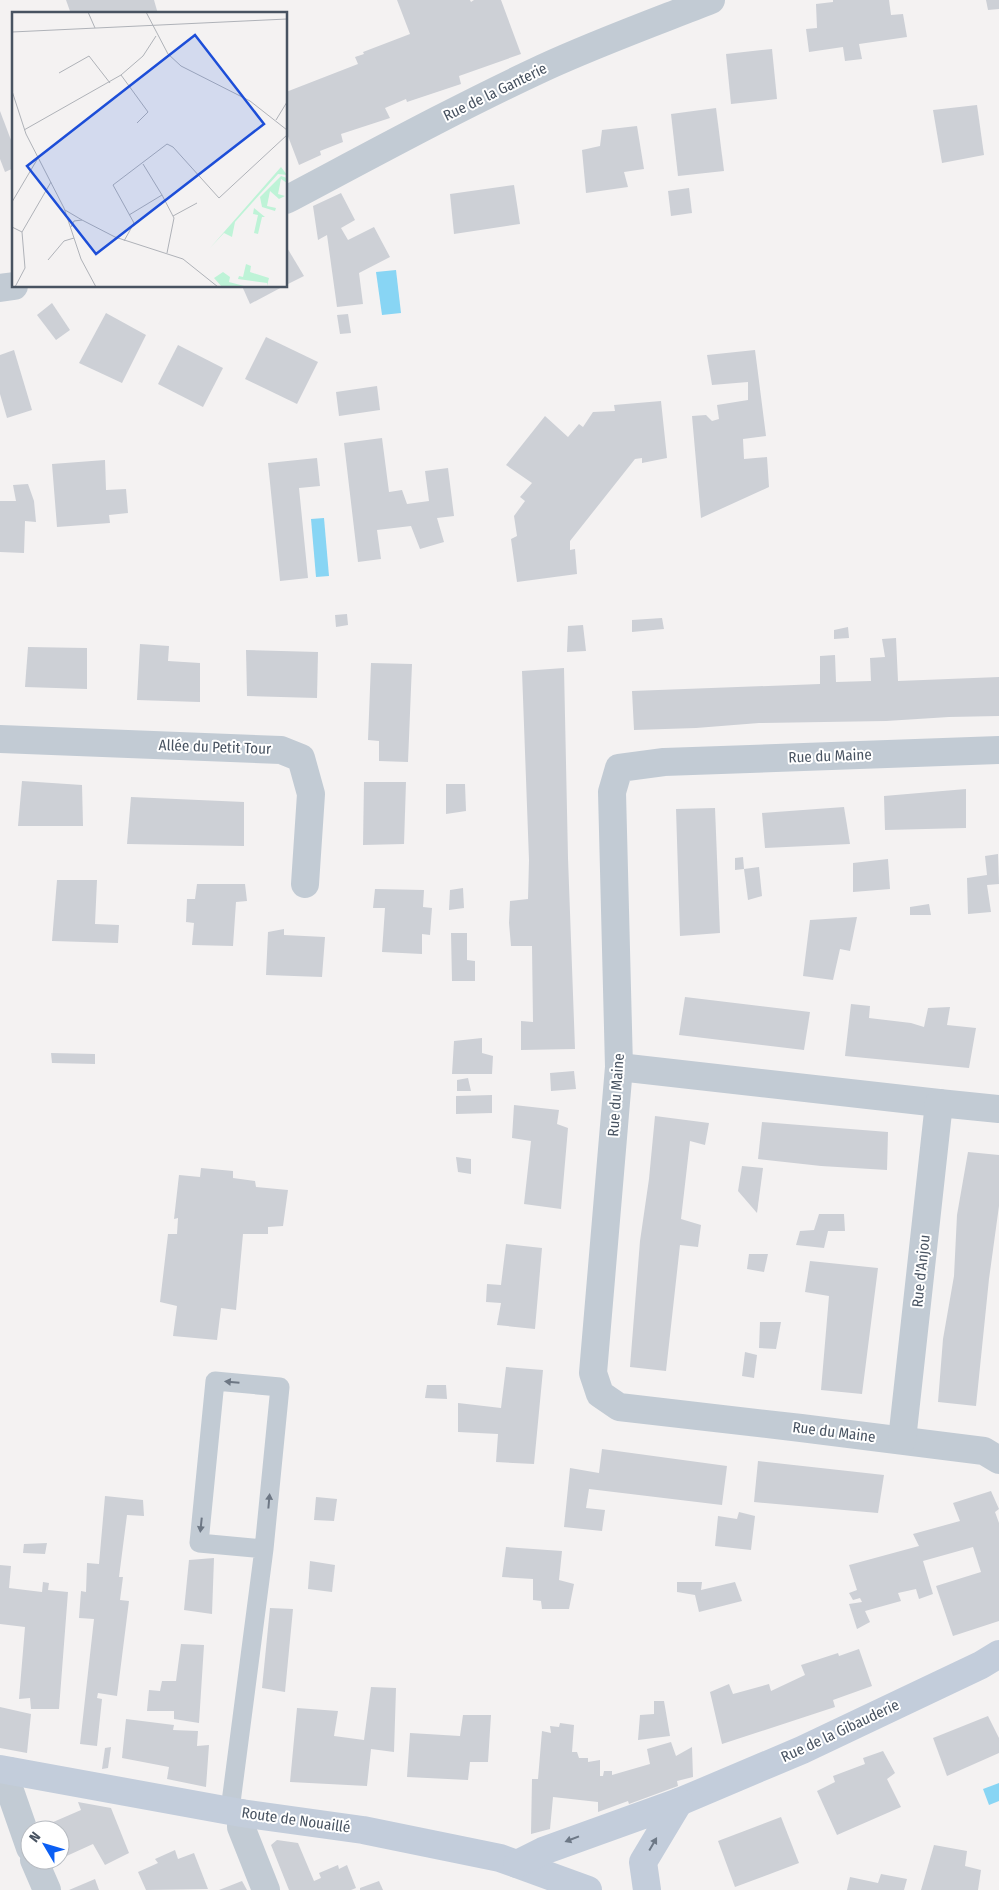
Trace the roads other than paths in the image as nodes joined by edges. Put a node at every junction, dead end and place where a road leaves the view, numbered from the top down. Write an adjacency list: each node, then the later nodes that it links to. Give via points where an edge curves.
1 (711, 0): 2 (street, Rue de la Ganterie, via 544,68)
2 (288, 199)
3 (0, 739): 5 (street, Allée du Petit Tour, via 281,750 301,758 311,794)
4 (999, 750): 6 (street, Rue du Maine, via 664,762 619,768 612,792)
5 (305, 884)
6 (619, 1067): 7 (street); 9 (street, Rue du Maine, via 593,1373 600,1394 619,1407)
7 (939, 1102): 8 (street); 9 (street, Rue d'Anjou)
8 (999, 1109)
9 (902, 1440): 10 (street, Rue du Maine, via 984,1451)
10 (999, 1460)
11 (264, 1550): 11 (lane, one-way to 11, via 280,1387 215,1381 199,1543); 15 (lane)
12 (999, 1654): 14 (street, Rue de la Gibauderie, via 802,1750)
13 (5, 1770): 15 (street, Route de Nouaillé); 16 (street)
14 (679, 1802): 17 (street, Rue de la Gibauderie, one-way to 17, via 543,1851); 22 (street, one-way to 14, via 644,1862)
15 (236, 1811): 17 (street, Route de Nouaillé, via 363,1830); 20 (street)
16 (20, 1820)
17 (517, 1864): 21 (street, Route de Nouaillé)
18 (38, 1870): 19 (street)
19 (47, 1890)
20 (266, 1890)
21 (588, 1890)
22 (647, 1890)

